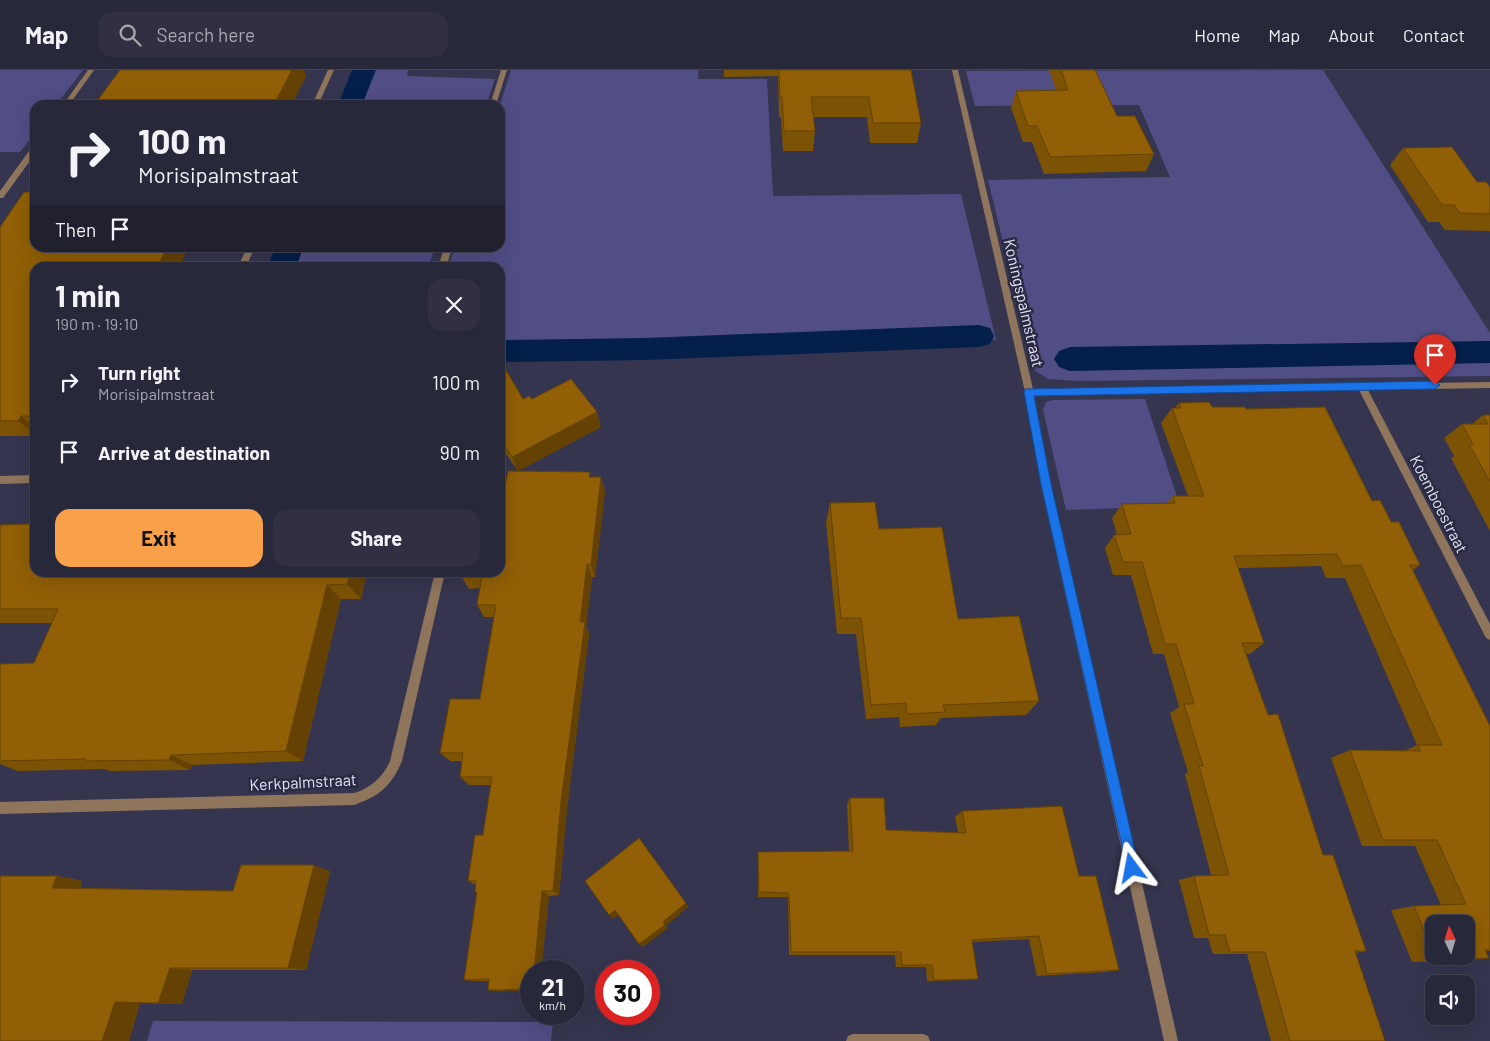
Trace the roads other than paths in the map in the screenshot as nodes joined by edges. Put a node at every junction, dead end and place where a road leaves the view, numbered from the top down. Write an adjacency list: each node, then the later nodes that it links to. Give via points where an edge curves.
1 (91, 70): 5 (street)
2 (331, 70): 6 (street)
3 (504, 70): 7 (street)
4 (955, 70): 12 (street, Koningspalmstraat)
5 (70, 100)
6 (318, 100)
7 (495, 100)
8 (30, 156): 9 (street)
9 (0, 196)
10 (1490, 385): 11 (street)
11 (1361, 386): 12 (street); 16 (street, Koemboestraat)
12 (1029, 392): 20 (street, Koningspalmstraat, via 1046,484)
13 (0, 480): 14 (street)
14 (30, 480)
15 (439, 577): 17 (street, Kerkpalmstraat, via 396,761 391,774 368,795 354,799)
16 (1490, 635)
17 (0, 808)
18 (853, 1041): 19 (street)
19 (923, 1041)
20 (1172, 1041)

